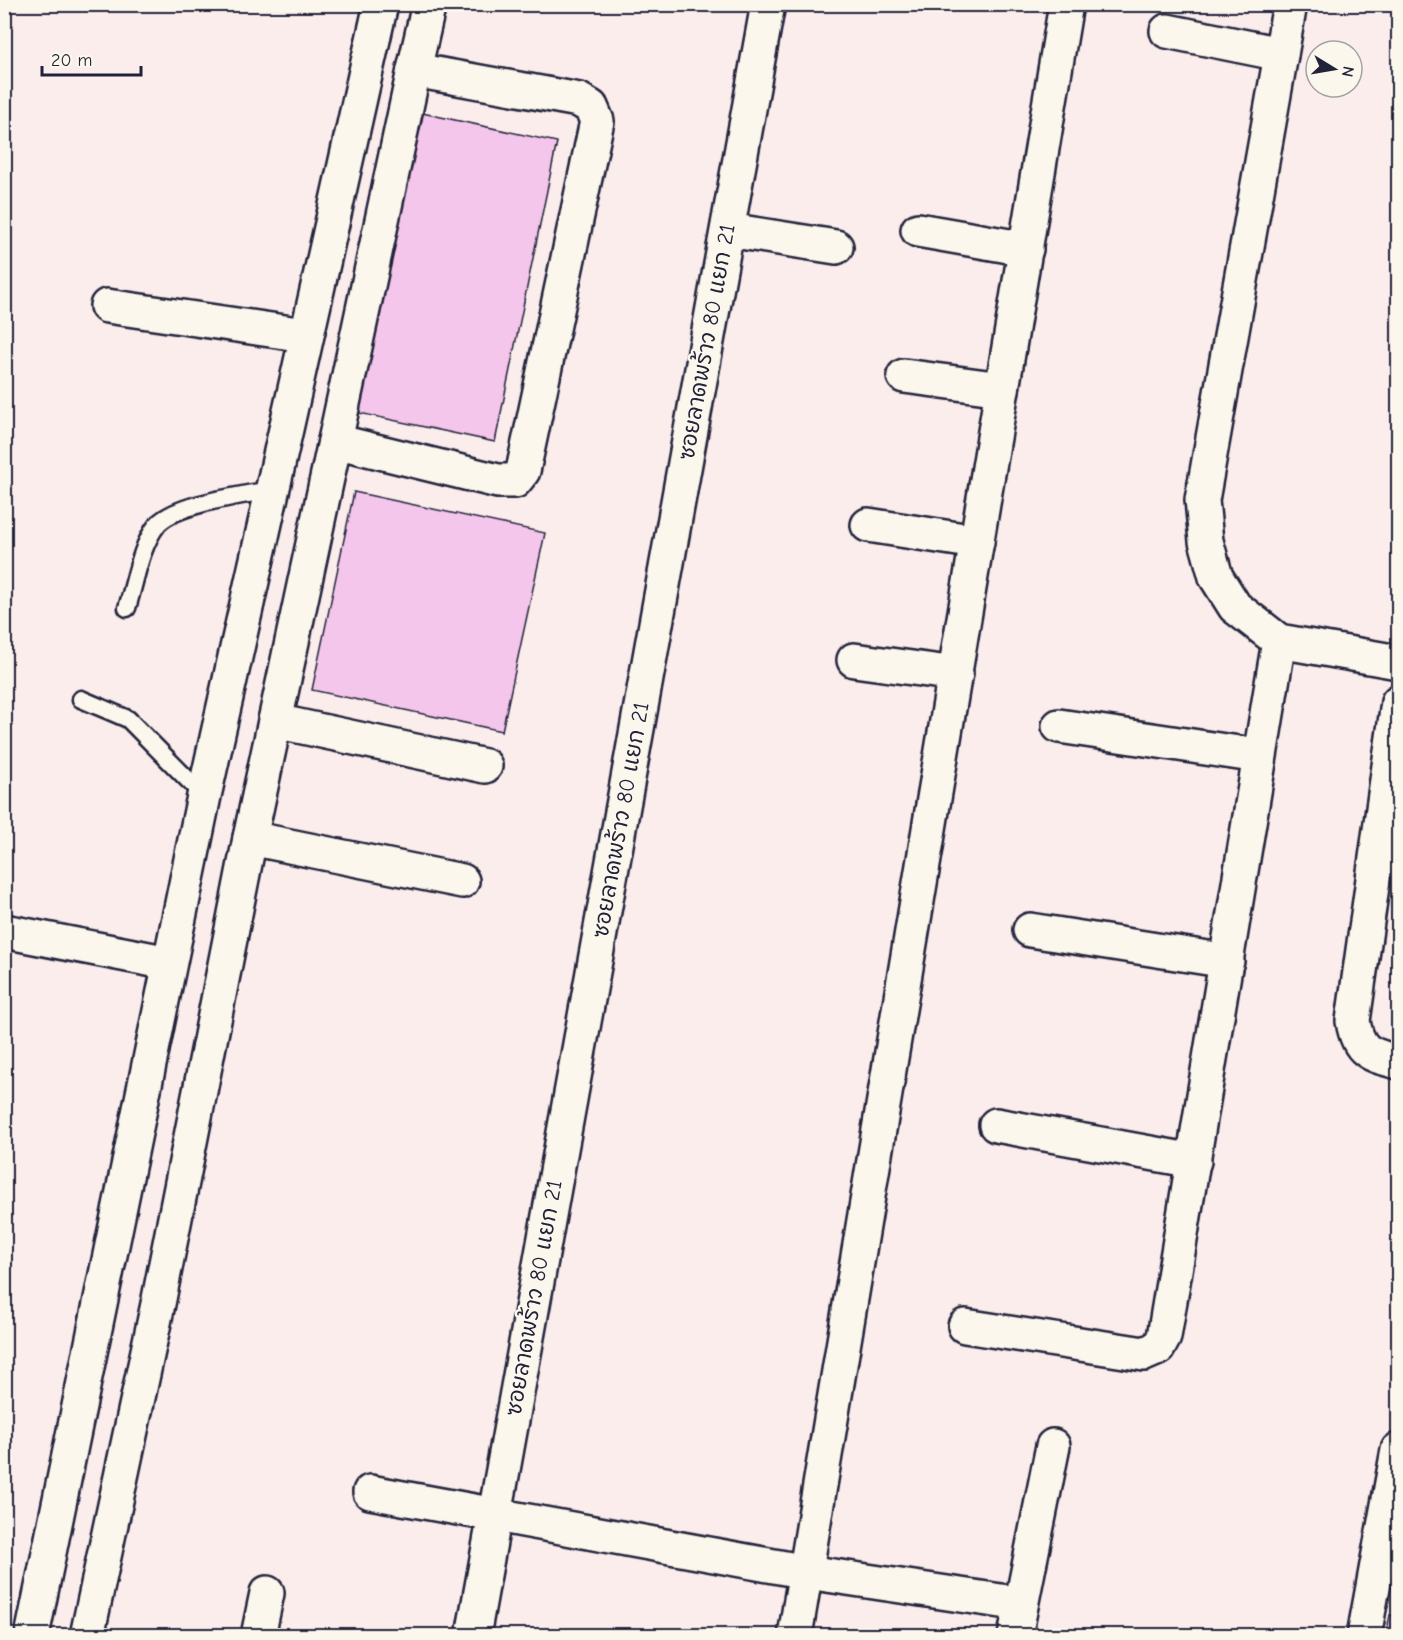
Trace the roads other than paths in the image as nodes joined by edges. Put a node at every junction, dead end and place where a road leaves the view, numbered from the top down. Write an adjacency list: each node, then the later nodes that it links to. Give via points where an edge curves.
1 (381, 4): 14 (street)
2 (429, 4): 8 (street)
3 (768, 4): 9 (street, ซอยลาดพร้าว 80 แยก 21)
4 (1066, 4): 12 (street)
5 (1290, 4): 7 (street)
6 (1167, 31): 7 (street)
7 (1281, 54): 22 (street, via 1202,500 1206,541 1216,577 1235,607)
8 (414, 70): 17 (street); 17 (street, via 579,100 591,107 597,121 526,459 515,481 498,481)
9 (728, 230): 11 (street); 46 (street, ซอยลาดพร้าว 80 แยก 21)
10 (918, 230): 12 (street)
11 (836, 247)
12 (1026, 249): 16 (street)
13 (107, 306): 14 (street)
14 (305, 335): 18 (street)
15 (904, 376): 16 (street)
16 (1002, 389): 20 (street)
17 (335, 441): 28 (street)
18 (271, 490): 21 (lane, via 183,510 158,524 148,541); 32 (street)
19 (868, 525): 20 (street)
20 (977, 542): 25 (street)
21 (127, 608)
22 (1279, 641): 24 (street); 30 (street)
23 (855, 660): 25 (street)
24 (1398, 662)
25 (956, 674): 48 (street)
26 (81, 699): 32 (lane, via 128,719)
27 (1398, 702): 39 (street, via 1353,1021 1355,1038 1364,1048 1374,1056)
28 (275, 721): 31 (street); 33 (street)
29 (1059, 726): 30 (street)
30 (1259, 756): 37 (street)
31 (485, 766)
32 (204, 796): 38 (street)
33 (250, 838): 34 (street); 52 (street, via 158,1304)
34 (462, 881)
35 (4, 930): 38 (street)
36 (1030, 930): 37 (street)
37 (1227, 961): 41 (street)
38 (169, 963): 51 (street)
39 (1398, 1062)
40 (996, 1125): 41 (street)
41 (1194, 1161): 42 (street, via 1164,1337 1158,1348 1144,1354 1126,1352)
42 (965, 1326)
43 (1053, 1446): 50 (street)
44 (1398, 1450): 47 (street)
45 (370, 1492): 46 (street)
46 (495, 1515): 48 (street); 54 (street, ซอยลาดพร้าว 80 แยก 21)
47 (1392, 1524): 56 (street)
48 (807, 1572): 50 (street); 55 (street)
49 (267, 1593): 53 (street)
50 (1018, 1620)
51 (32, 1635)
52 (87, 1635)
53 (258, 1635)
54 (473, 1635)
55 (795, 1635)
56 (1364, 1635)

